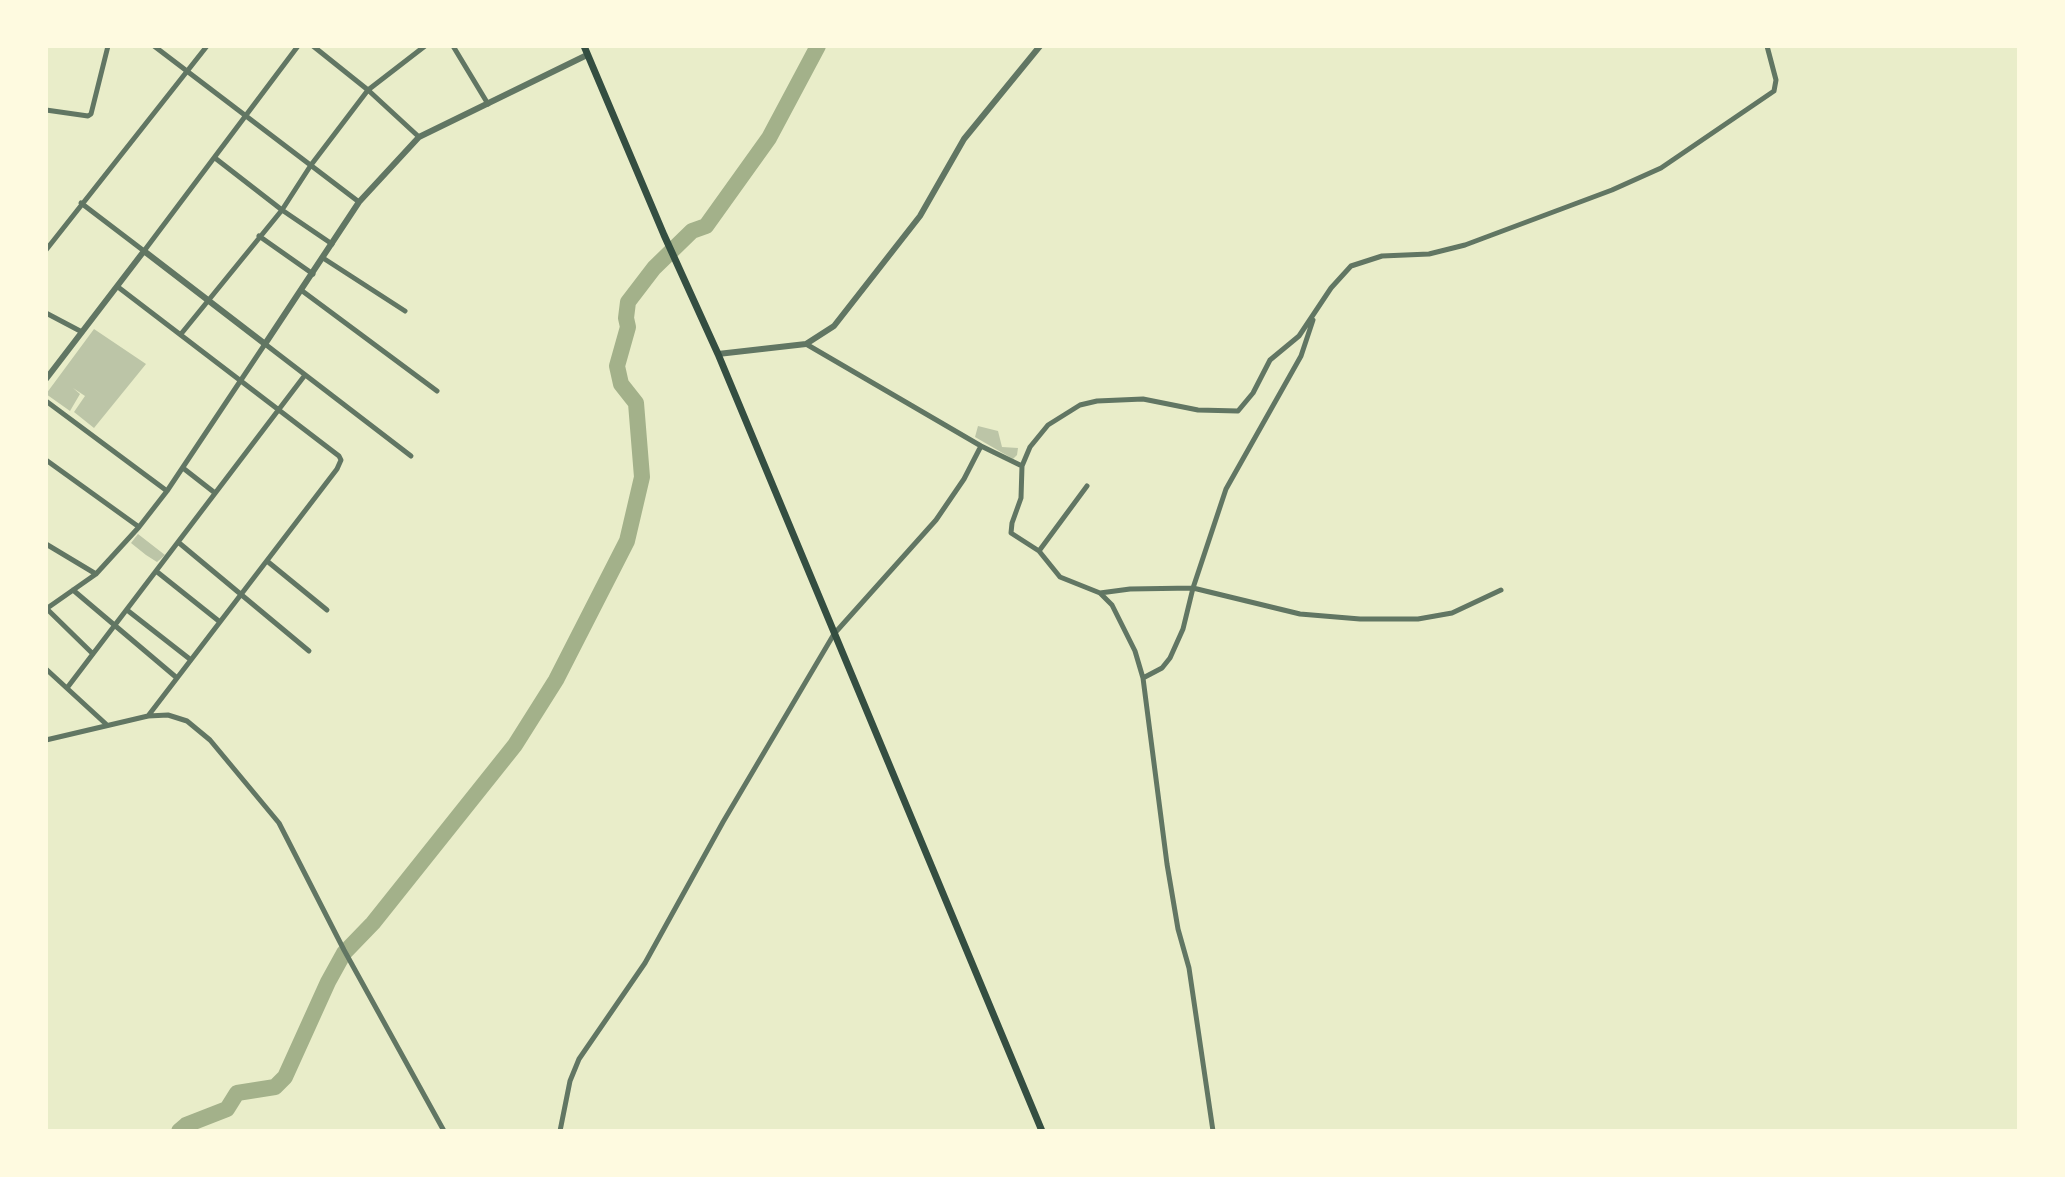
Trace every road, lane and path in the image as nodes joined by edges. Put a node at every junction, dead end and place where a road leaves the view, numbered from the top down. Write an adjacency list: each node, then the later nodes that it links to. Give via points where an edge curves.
1 (108, 46): 15 (street, via 91,114)
2 (154, 46): 12 (street)
3 (207, 46): 12 (street)
4 (298, 46): 16 (street)
5 (313, 46): 13 (street)
6 (425, 46): 13 (street)
7 (453, 46): 14 (street)
8 (584, 46): 11 (main road)
9 (1040, 46): 38 (street, via 955,151 920,216 834,326)
10 (1767, 46): 34 (street, via 1774,91 1683,155 1612,190 1465,245 1429,254 1382,256 1351,266)
11 (587, 55): 14 (street); 39 (main road)
12 (188, 72): 16 (street); 21 (street)
13 (368, 90): 17 (street); 19 (street)
14 (488, 104): 17 (street)
15 (46, 110)
16 (246, 116): 18 (street); 19 (street)
17 (419, 137): 20 (street)
18 (215, 158): 22 (street); 26 (street)
19 (311, 165): 20 (street); 22 (street)
20 (359, 202): 24 (street)
21 (81, 203): 25 (street); 26 (street)
22 (282, 210): 23 (street); 24 (street)
23 (259, 236): 28 (street); 31 (street)
24 (332, 244): 27 (street)
25 (46, 250)
26 (144, 251): 29 (street); 31 (street)
27 (323, 258): 28 (street); 32 (street)
28 (313, 274): 30 (street)
29 (118, 287): 35 (street); 36 (street)
30 (301, 290): 37 (street); 43 (street)
31 (207, 299): 36 (street); 37 (street)
32 (405, 311)
33 (46, 313): 35 (street)
34 (1314, 317): 49 (street, via 1270,360 1238,411 1198,410 1143,399 1080,405 1038,434); 61 (street, via 1301,356 1226,489)
35 (82, 332): 41 (street)
36 (181, 334): 42 (street)
37 (265, 344): 40 (street); 42 (street)
38 (806, 344): 39 (street); 46 (street)
39 (718, 354): 71 (main road)
40 (305, 375): 45 (street); 47 (street)
41 (46, 379)
42 (242, 381): 45 (street); 50 (street)
43 (437, 391)
44 (46, 401): 52 (street)
45 (279, 409): 53 (street); 58 (street, via 341,460)
46 (981, 446): 49 (street); 71 (street, via 936,520)
47 (411, 456)
48 (46, 460): 54 (street)
49 (1022, 466): 57 (street, via 1021,498 1010,528)
50 (183, 468): 52 (street); 53 (street)
51 (1087, 486): 57 (street)
52 (167, 491): 54 (street)
53 (215, 493): 55 (street)
54 (139, 527): 60 (street)
55 (178, 542): 59 (street); 65 (street)
56 (46, 544): 60 (street)
57 (1039, 551): 64 (street, via 1060,577)
58 (267, 561): 65 (street); 68 (street)
59 (156, 571): 67 (street); 69 (street)
60 (96, 574): 62 (street)
61 (1193, 588): 63 (street, via 1300,614 1368,619 1436,617); 64 (street); 77 (street, via 1170,658)
62 (73, 590): 66 (street); 70 (street)
63 (1501, 590)
64 (1100, 593): 77 (street, via 1124,627)
65 (241, 594): 69 (street); 72 (street)
66 (46, 609): 73 (street)
67 (127, 610): 70 (street); 74 (street)
68 (327, 610)
69 (220, 622): 74 (street)
70 (115, 626): 73 (street); 76 (street)
71 (834, 634): 83 (street, via 658,942 579,1059); 84 (main road)
72 (309, 651)
73 (93, 654): 78 (street)
74 (191, 660): 76 (street)
75 (46, 669): 78 (street)
76 (177, 678): 79 (street)
77 (1143, 678): 85 (street, via 1167,864 1189,968)
78 (67, 688): 80 (street)
79 (148, 716): 80 (street); 82 (street, via 179,717 210,740 279,823)
80 (108, 725): 81 (street)
81 (46, 740)
82 (444, 1131)
83 (560, 1131)
84 (1042, 1131)
85 (1213, 1131)

